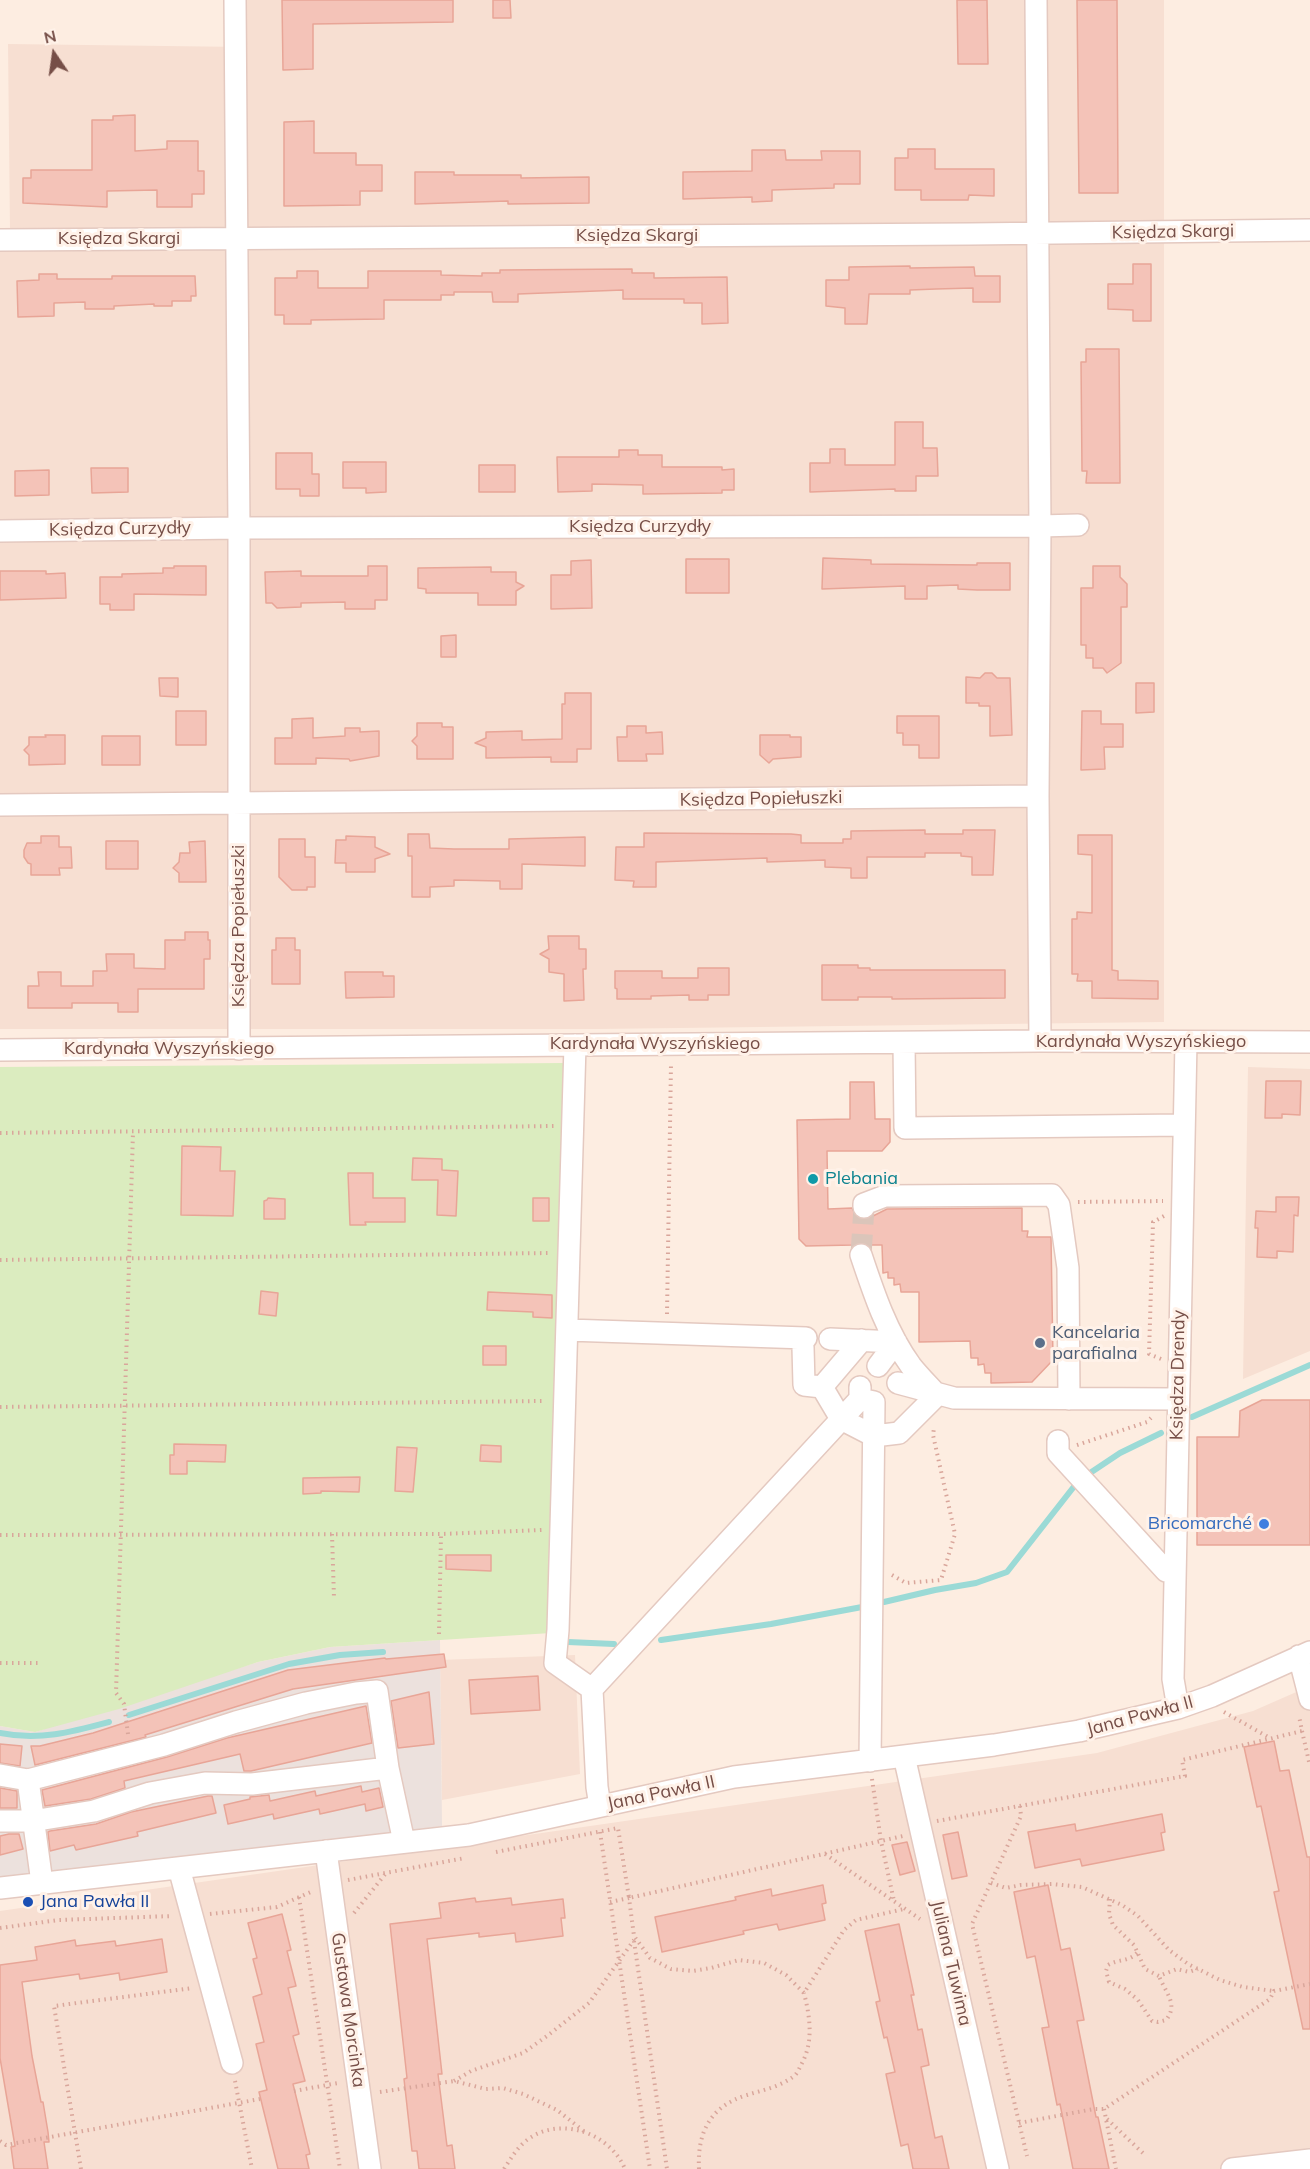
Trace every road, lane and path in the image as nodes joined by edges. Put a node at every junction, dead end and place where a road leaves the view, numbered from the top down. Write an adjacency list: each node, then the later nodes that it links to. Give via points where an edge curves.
1 (235, 0): 5 (street)
2 (1036, 0): 4 (street)
3 (1310, 230): 4 (street, Księdza Skargi)
4 (1036, 233): 5 (street, Księdza Skargi); 8 (street)
5 (238, 239): 6 (street, Księdza Skargi); 9 (street)
6 (0, 240)
7 (1078, 525): 8 (street, Księdza Curzydły)
8 (1040, 526): 9 (street, Księdza Curzydły); 11 (street)
9 (239, 528): 10 (street, Księdza Curzydły); 12 (street)
10 (0, 531)
11 (1038, 796): 12 (street, Księdza Popiełuszki); 14 (street)
12 (239, 803): 13 (street, Księdza Popiełuszki); 19 (street, Księdza Popiełuszki)
13 (0, 805)
14 (1040, 1041): 15 (street, Kardynała Wyszyńskiego); 17 (street, Kardynała Wyszyńskiego)
15 (1186, 1042): 16 (street, Kardynała Wyszyńskiego); 23 (street, Księdza Drendy)
16 (1310, 1042)
17 (904, 1043): 18 (street, Kardynała Wyszyńskiego); 23 (street, via 904,1128)
18 (575, 1045): 19 (street, Kardynała Wyszyńskiego); 22 (street)
19 (239, 1049): 20 (street, Kardynała Wyszyńskiego)
20 (0, 1050)
21 (671, 1057): 34 (path)
22 (573, 1125): 24 (path); 29 (street)
23 (1184, 1125): 26 (street, Księdza Drendy)
24 (133, 1132): 25 (path); 31 (path)
25 (0, 1133)
26 (1179, 1201): 27 (path); 38 (path, via 1175,1211 1153,1222 1149,1354); 44 (street, Księdza Drendy)
27 (1076, 1202)
28 (864, 1207): 46 (street, via 885,1196 1052,1196 1059,1205 1068,1268)
29 (570, 1253): 31 (path); 33 (street)
30 (861, 1255): 37 (street, via 877,1306)
31 (130, 1258): 32 (path); 47 (path)
32 (0, 1260)
33 (568, 1330): 34 (street); 45 (street)
34 (666, 1333): 41 (street, via 804,1342 804,1385)
35 (830, 1339): 36 (street)
36 (862, 1340): 37 (street); 41 (street)
37 (896, 1342): 39 (street); 42 (street, via 912,1366)
38 (1164, 1361)
39 (878, 1366)
40 (898, 1383): 42 (street)
41 (822, 1387): 49 (street)
42 (945, 1396): 46 (street); 51 (street, via 899,1433)
43 (1154, 1399): 44 (street); 46 (street); 52 (path, via 1153,1416 1147,1422 1077,1445)
44 (1178, 1399): 59 (street, Księdza Drendy)
45 (566, 1401): 47 (path); 53 (street)
46 (1062, 1403)
47 (125, 1406): 48 (path); 57 (path)
48 (0, 1407)
49 (841, 1419): 51 (street); 51 (street, via 860,1393 874,1402); 65 (street)
50 (933, 1435): 58 (path, via 955,1534 941,1580 906,1583)
51 (874, 1436): 58 (street)
52 (1058, 1443): 59 (street, via 1058,1453 1166,1571)
53 (562, 1529): 55 (path); 65 (street, via 555,1662)
54 (333, 1534): 55 (path); 57 (path); 60 (path)
55 (441, 1534): 61 (path)
56 (0, 1535): 57 (path)
57 (119, 1535): 71 (path, via 116,1693 124,1704)
58 (872, 1565): 75 (street)
59 (1175, 1570): 68 (street, Księdza Drendy, via 1173,1679)
60 (333, 1598)
61 (439, 1634)
62 (1304, 1654): 66 (street, Jana Pawła II); 67 (street)
63 (38, 1663): 64 (path)
64 (0, 1664)
65 (592, 1689): 78 (street)
66 (1212, 1696): 68 (street, Jana Pawła II); 70 (path, via 1216,1708)
67 (1304, 1703): 69 (path)
68 (1178, 1708): 72 (street, Jana Pawła II, via 1079,1731)
69 (1302, 1731): 70 (path); 73 (path)
70 (1270, 1739): 79 (path, via 1182,1760 1185,1776)
71 (131, 1753): 74 (street, via 306,1702 377,1691); 77 (street)
72 (904, 1756): 75 (street, Jana Pawła II); 82 (street, Juliana Tuwima)
73 (1310, 1766)
74 (388, 1768): 81 (street, via 252,1784 205,1783 150,1793 94,1811); 85 (street)
75 (871, 1768): 78 (street, Jana Pawła II, via 734,1777); 84 (path)
76 (0, 1775): 77 (street)
77 (28, 1780): 81 (street)
78 (600, 1806): 85 (street, Jana Pawła II, via 469,1835)
79 (1020, 1806): 82 (path); 94 (path, via 1021,1816)
80 (0, 1821): 81 (street)
81 (32, 1821): 92 (street)
82 (920, 1828): 84 (path); 141 (street, Juliana Tuwima)
83 (600, 1832): 87 (path); 97 (path, via 618,1828); 99 (path)
84 (881, 1840): 88 (path); 100 (path)
85 (404, 1842): 86 (street, Jana Pawła II)
86 (326, 1851): 90 (street, Jana Pawła II); 93 (street, Gustawa Morcinka)
87 (491, 1853)
88 (824, 1853): 97 (path); 100 (path)
89 (468, 1857): 91 (path)
90 (179, 1868): 92 (street, Jana Pawła II); 102 (street)
91 (387, 1872): 93 (path); 104 (path, via 354,1912)
92 (42, 1883): 95 (street, Jana Pawła II)
93 (330, 1883): 96 (path); 116 (street, Gustawa Morcinka)
94 (991, 1883): 98 (path, via 1006,1888 1052,1884 1082,1887); 125 (path, via 972,1924)
95 (0, 1888)
96 (299, 1898): 102 (path, via 276,1907); 119 (path)
97 (629, 1898): 99 (path); 106 (path)
98 (1110, 1898): 107 (path, via 1113,1925 1129,1939); 109 (path, via 1138,1916 1170,1950)
99 (610, 1902): 108 (path)
100 (894, 1902): 101 (path)
101 (904, 1909): 103 (path); 114 (path, via 856,1920 844,1930)
102 (191, 1915): 105 (path, via 59,1920); 112 (street)
103 (914, 1915)
104 (356, 1923)
105 (0, 1928)
106 (634, 1938): 108 (path); 114 (path, via 650,1958 671,1969 693,1971 739,1960 764,1963 786,1975); 139 (path)
107 (1137, 1953): 110 (path, via 1145,1969); 110 (path, via 1128,1960 1108,1965 1107,1977 1133,1995 1152,2020 1158,2022 1166,2020 1172,2009)
108 (619, 1961): 117 (path, via 589,2003 548,2036 523,2053); 138 (path)
109 (1198, 1969): 110 (path, via 1177,1969); 113 (path, via 1243,1987)
110 (1159, 1976)
111 (1310, 1984): 113 (path)
112 (210, 1985): 115 (street); 127 (path, via 54,2006)
113 (1274, 1991): 123 (path, via 1270,1999)
114 (804, 1993): 140 (path, via 811,2030 804,2059 795,2075 770,2089 744,2095 710,2119 698,2150)
115 (232, 2063): 122 (path)
116 (357, 2080): 119 (path); 135 (street, Gustawa Morcinka)
117 (454, 2081): 118 (path, via 380,2094); 126 (path, via 523,2094 557,2110)
118 (379, 2082)
119 (328, 2084): 120 (path); 134 (path)
120 (294, 2091)
121 (260, 2099): 122 (path)
122 (239, 2103): 127 (path); 133 (path)
123 (1104, 2109): 124 (path); 125 (path)
124 (1106, 2119): 130 (path); 142 (path)
125 (1019, 2123): 129 (path)
126 (585, 2132): 136 (path, via 548,2131 529,2139); 137 (path, via 607,2144)
127 (74, 2133): 128 (path, via 6,2145); 132 (path)
128 (0, 2141)
129 (1027, 2156)
130 (1146, 2156)
131 (1310, 2160): 143 (street)
132 (81, 2169)
133 (252, 2169)
134 (340, 2169)
135 (370, 2169)
136 (504, 2169)
137 (625, 2169)
138 (650, 2169)
139 (667, 2169)
140 (699, 2169)
141 (998, 2169)
142 (1116, 2169)
143 (1232, 2169)

